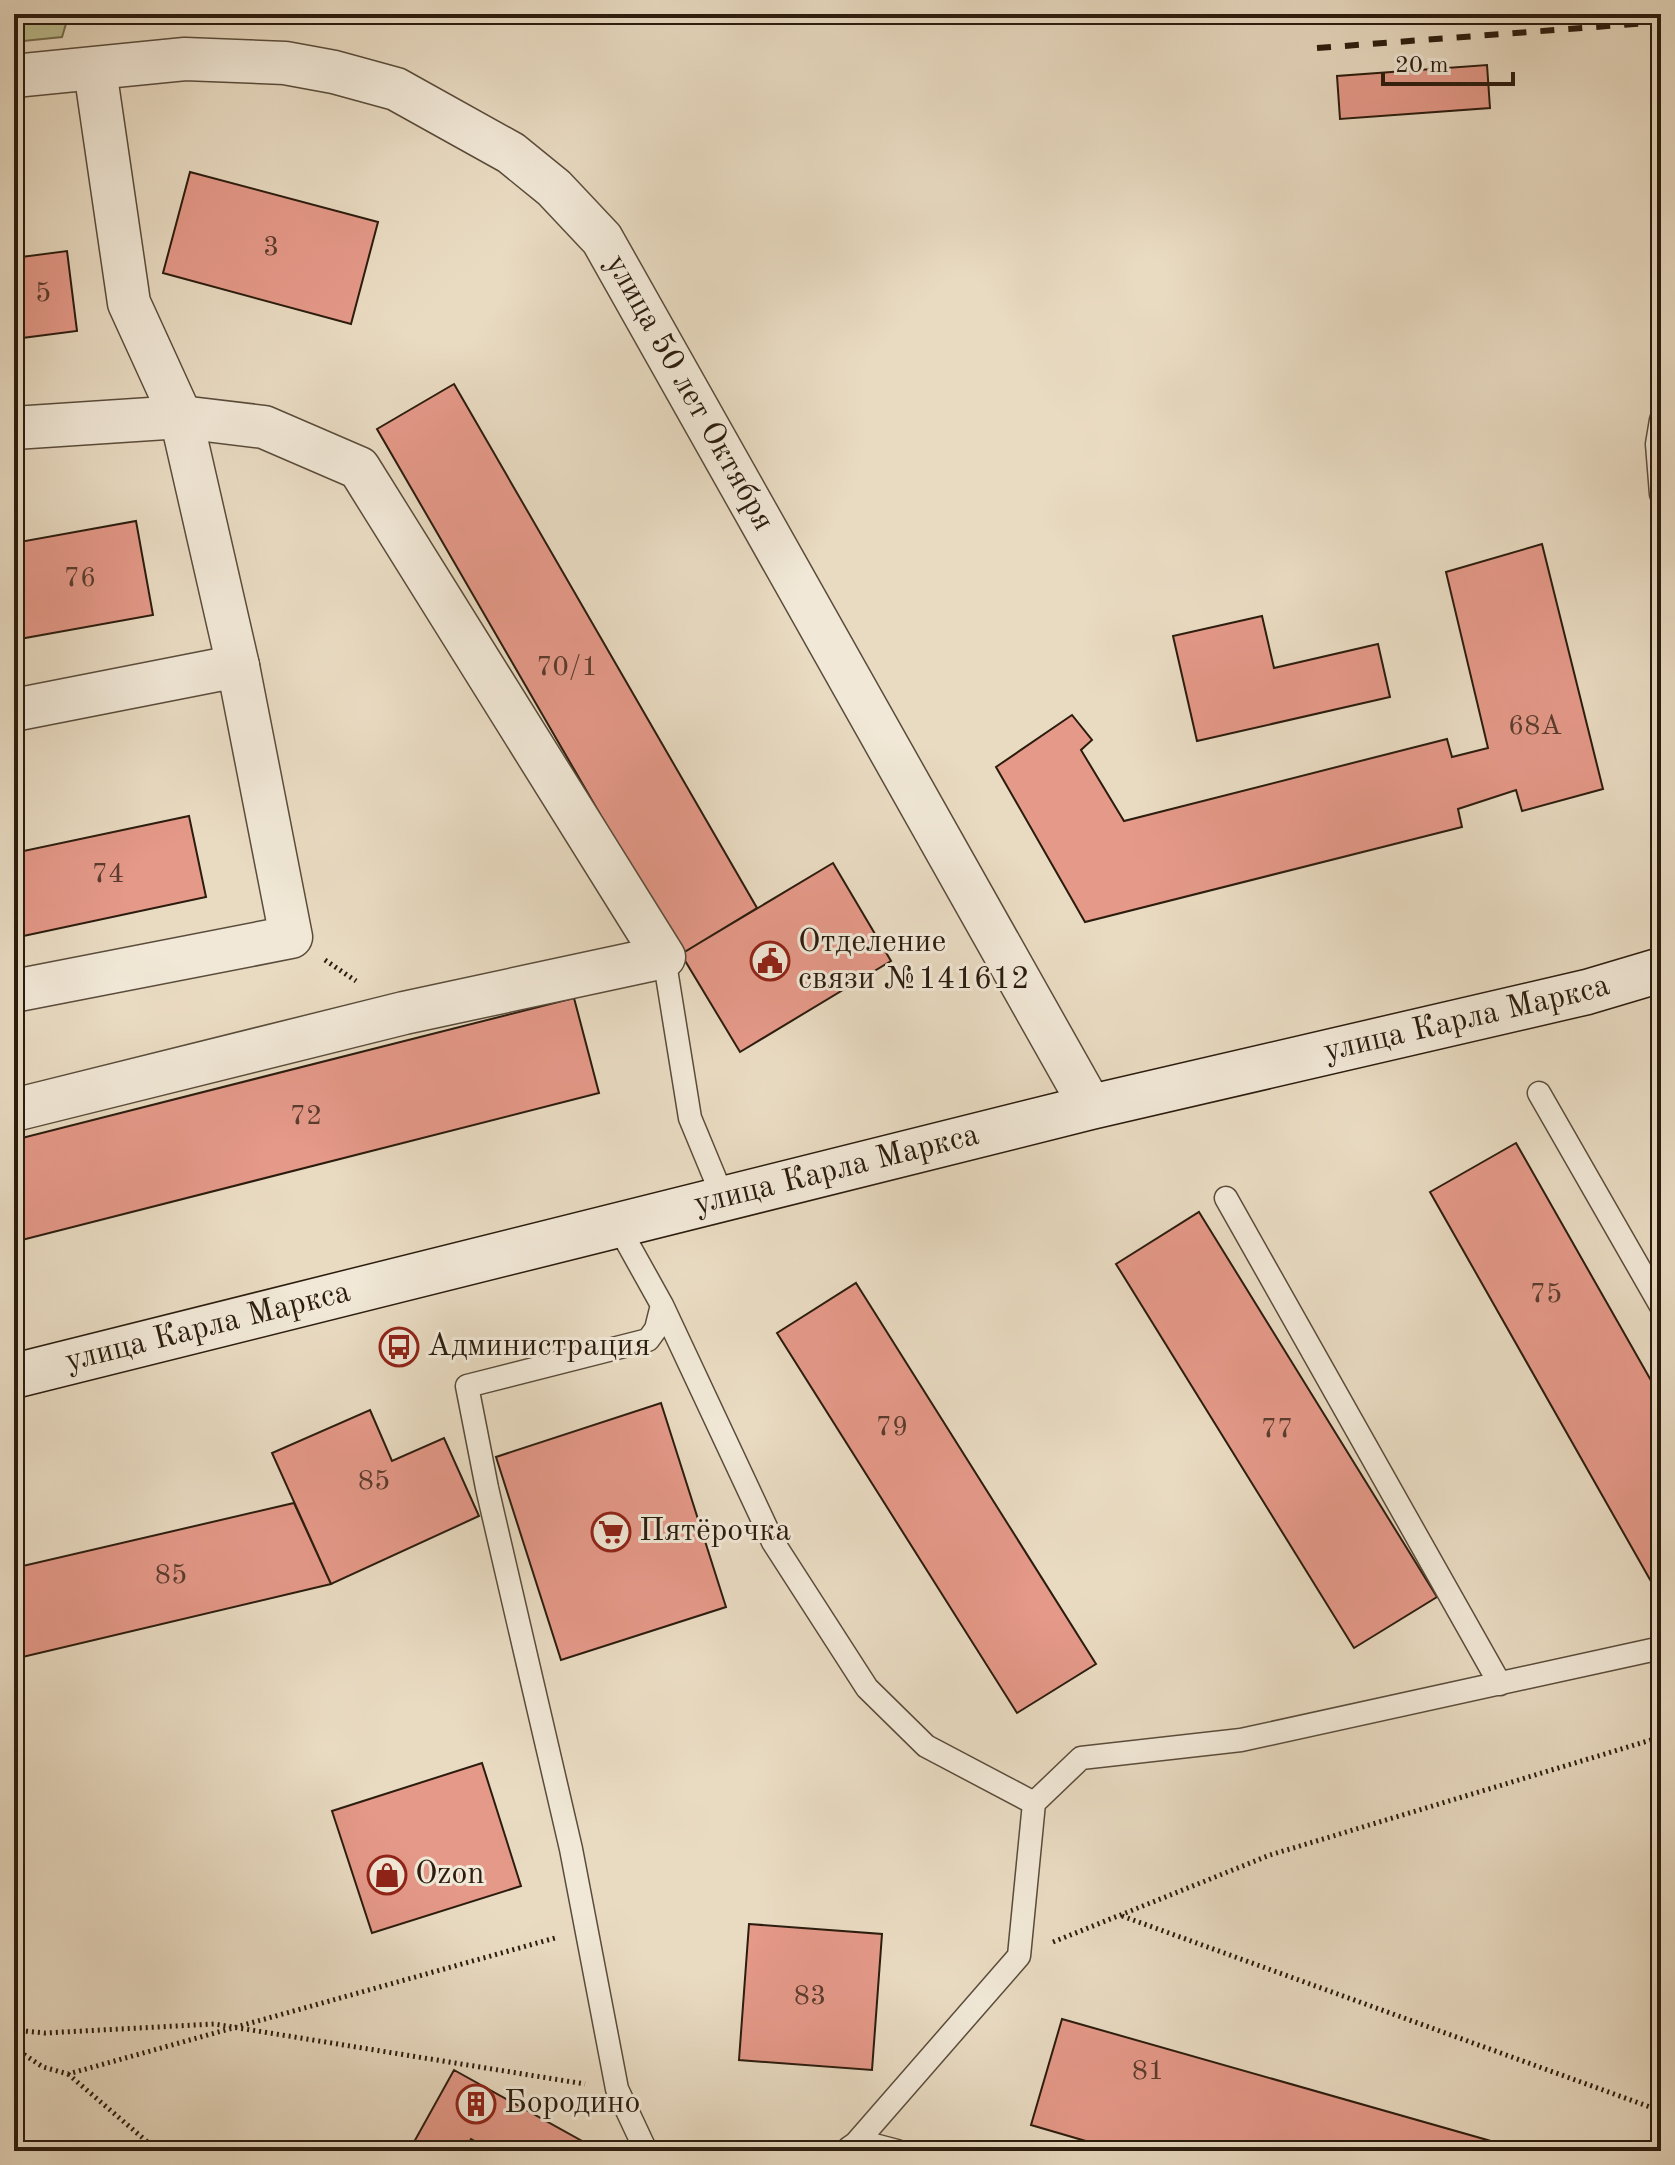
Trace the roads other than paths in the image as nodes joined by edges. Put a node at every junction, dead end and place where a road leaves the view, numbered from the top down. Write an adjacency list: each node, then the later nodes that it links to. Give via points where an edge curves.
1 (95, 70): 2 (street, улица 50 лет Октября); 3 (street, via 129,303); 13 (street, улица 50 лет Октября, via 185,59 285,63 334,72 396,89 511,153 554,188 602,239)
2 (14, 76)
3 (181, 417): 5 (street); 7 (street); 9 (street, via 264,427 359,468)
4 (1661, 420): 6 (lane)
5 (14, 428)
6 (1661, 494)
7 (238, 666): 8 (street); 11 (street, via 291,937)
8 (14, 710)
9 (664, 957): 14 (street, via 404,1013); 16 (lane, via 690,1118)
10 (1661, 970): 13 (street, улица Карла Маркса, via 1587,992)
11 (14, 991)
12 (1539, 1093): 19 (lane)
13 (1091, 1107): 16 (street, улица Карла Маркса)
14 (14, 1110)
15 (1226, 1198): 22 (lane)
16 (724, 1200): 17 (street, улица Карла Маркса)
17 (618, 1226): 18 (lane); 20 (street, улица Карла Маркса)
18 (662, 1305): 23 (lane, via 773,1542 867,1688 926,1746); 25 (lane, via 648,1340 467,1386 571,1849 617,2089)
19 (1661, 1306)
20 (14, 1376)
21 (1661, 1648): 22 (lane)
22 (1500, 1684): 23 (lane, via 1241,1740 1081,1758)
23 (1034, 1803): 24 (lane, via 1019,1956)
24 (853, 2148): 26 (lane)
25 (646, 2151)
26 (897, 2151)

